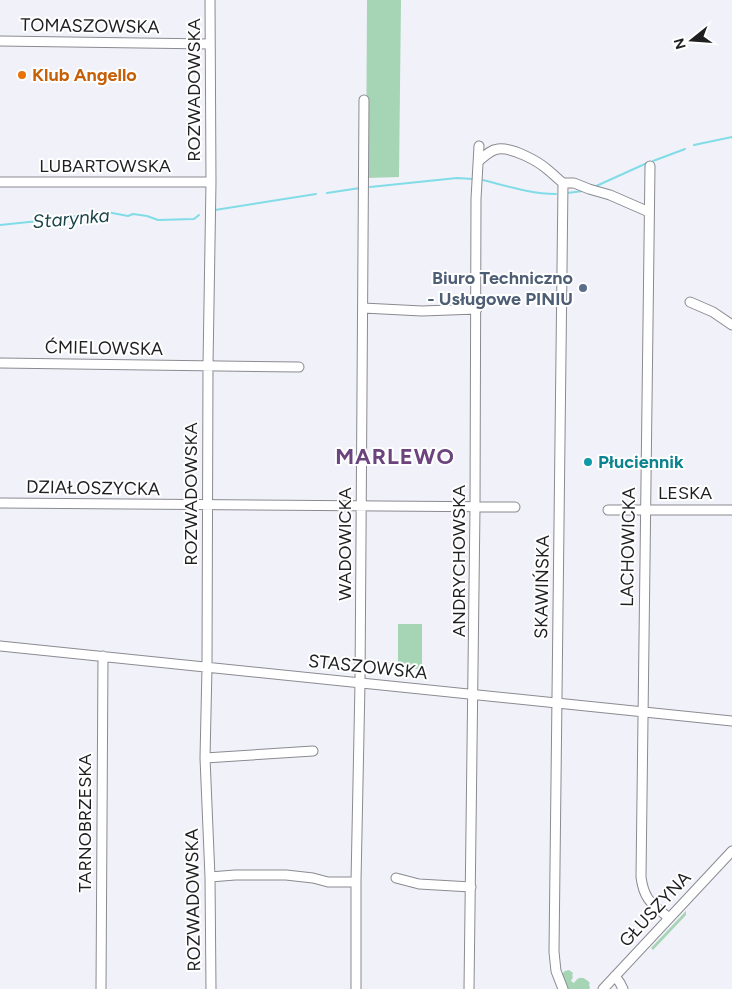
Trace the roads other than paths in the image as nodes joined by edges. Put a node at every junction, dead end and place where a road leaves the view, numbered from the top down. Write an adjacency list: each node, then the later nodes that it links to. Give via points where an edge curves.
1 (210, 0): 3 (street, ROZWADOWSKA)
2 (0, 41): 3 (street, TOMASZOWSKA)
3 (210, 44): 9 (street, ROZWADOWSKA)
4 (364, 100): 13 (street, WADOWICKA)
5 (480, 146): 6 (street, ANDRYCHOWSKA)
6 (479, 161): 10 (street, via 497,149 506,149 523,154 547,169); 14 (street, ANDRYCHOWSKA)
7 (650, 166): 11 (street, LACHOWICKA)
8 (0, 182): 9 (street, LUBARTOWSKA)
9 (210, 182): 17 (street, ROZWADOWSKA)
10 (562, 184): 11 (street, via 574,182); 32 (street, SKAWIŃSKA)
11 (649, 212): 24 (street, LACHOWICKA)
12 (690, 302): 15 (street)
13 (363, 308): 14 (street); 21 (street, WADOWICKA)
14 (477, 309): 23 (street, ANDRYCHOWSKA)
15 (732, 325)
16 (0, 363): 17 (street, ĆMIELOWSKA)
17 (208, 365): 18 (street, ĆMIELOWSKA); 20 (street, ROZWADOWSKA)
18 (299, 367)
19 (0, 503): 20 (street, DZIAŁOSZYCKA)
20 (207, 505): 21 (street, DZIAŁOSZYCKA); 29 (street, ROZWADOWSKA)
21 (361, 505): 23 (street, DZIAŁOSZYCKA); 30 (street, WADOWICKA)
22 (516, 507): 23 (street, DZIAŁOSZYCKA)
23 (476, 508): 31 (street, ANDRYCHOWSKA)
24 (645, 509): 25 (street, LESKA); 26 (street, LESKA); 33 (street, LACHOWICKA)
25 (608, 510)
26 (732, 510)
27 (0, 646): 28 (street, STASZOWSKA)
28 (103, 656): 29 (street, STASZOWSKA); 44 (street, TARNOBRZESKA)
29 (207, 667): 30 (street, STASZOWSKA); 36 (street, ROZWADOWSKA)
30 (360, 683): 31 (street, STASZOWSKA); 40 (street, WADOWICKA)
31 (474, 695): 32 (street, STASZOWSKA); 41 (street, ANDRYCHOWSKA)
32 (557, 703): 33 (street, STASZOWSKA); 48 (street, SKAWIŃSKA, via 554,952 556,971)
33 (643, 712): 34 (street, STASZOWSKA); 42 (street, LACHOWICKA, via 642,882 648,900)
34 (732, 721)
35 (313, 751): 36 (street)
36 (205, 758): 38 (street, ROZWADOWSKA)
37 (732, 850): 42 (street, GŁUSZYNA)
38 (210, 876): 40 (street, via 286,875 328,882); 45 (street, ROZWADOWSKA)
39 (396, 878): 41 (street, via 419,884)
40 (356, 882): 46 (street, WADOWICKA)
41 (471, 886): 47 (street, ANDRYCHOWSKA)
42 (669, 918): 43 (street, GŁUSZYNA)
43 (615, 976): 49 (street, GŁUSZYNA); 50 (street)
44 (101, 989)
45 (212, 989)
46 (356, 989)
47 (470, 989)
48 (563, 989)
49 (603, 989)
50 (622, 989)

